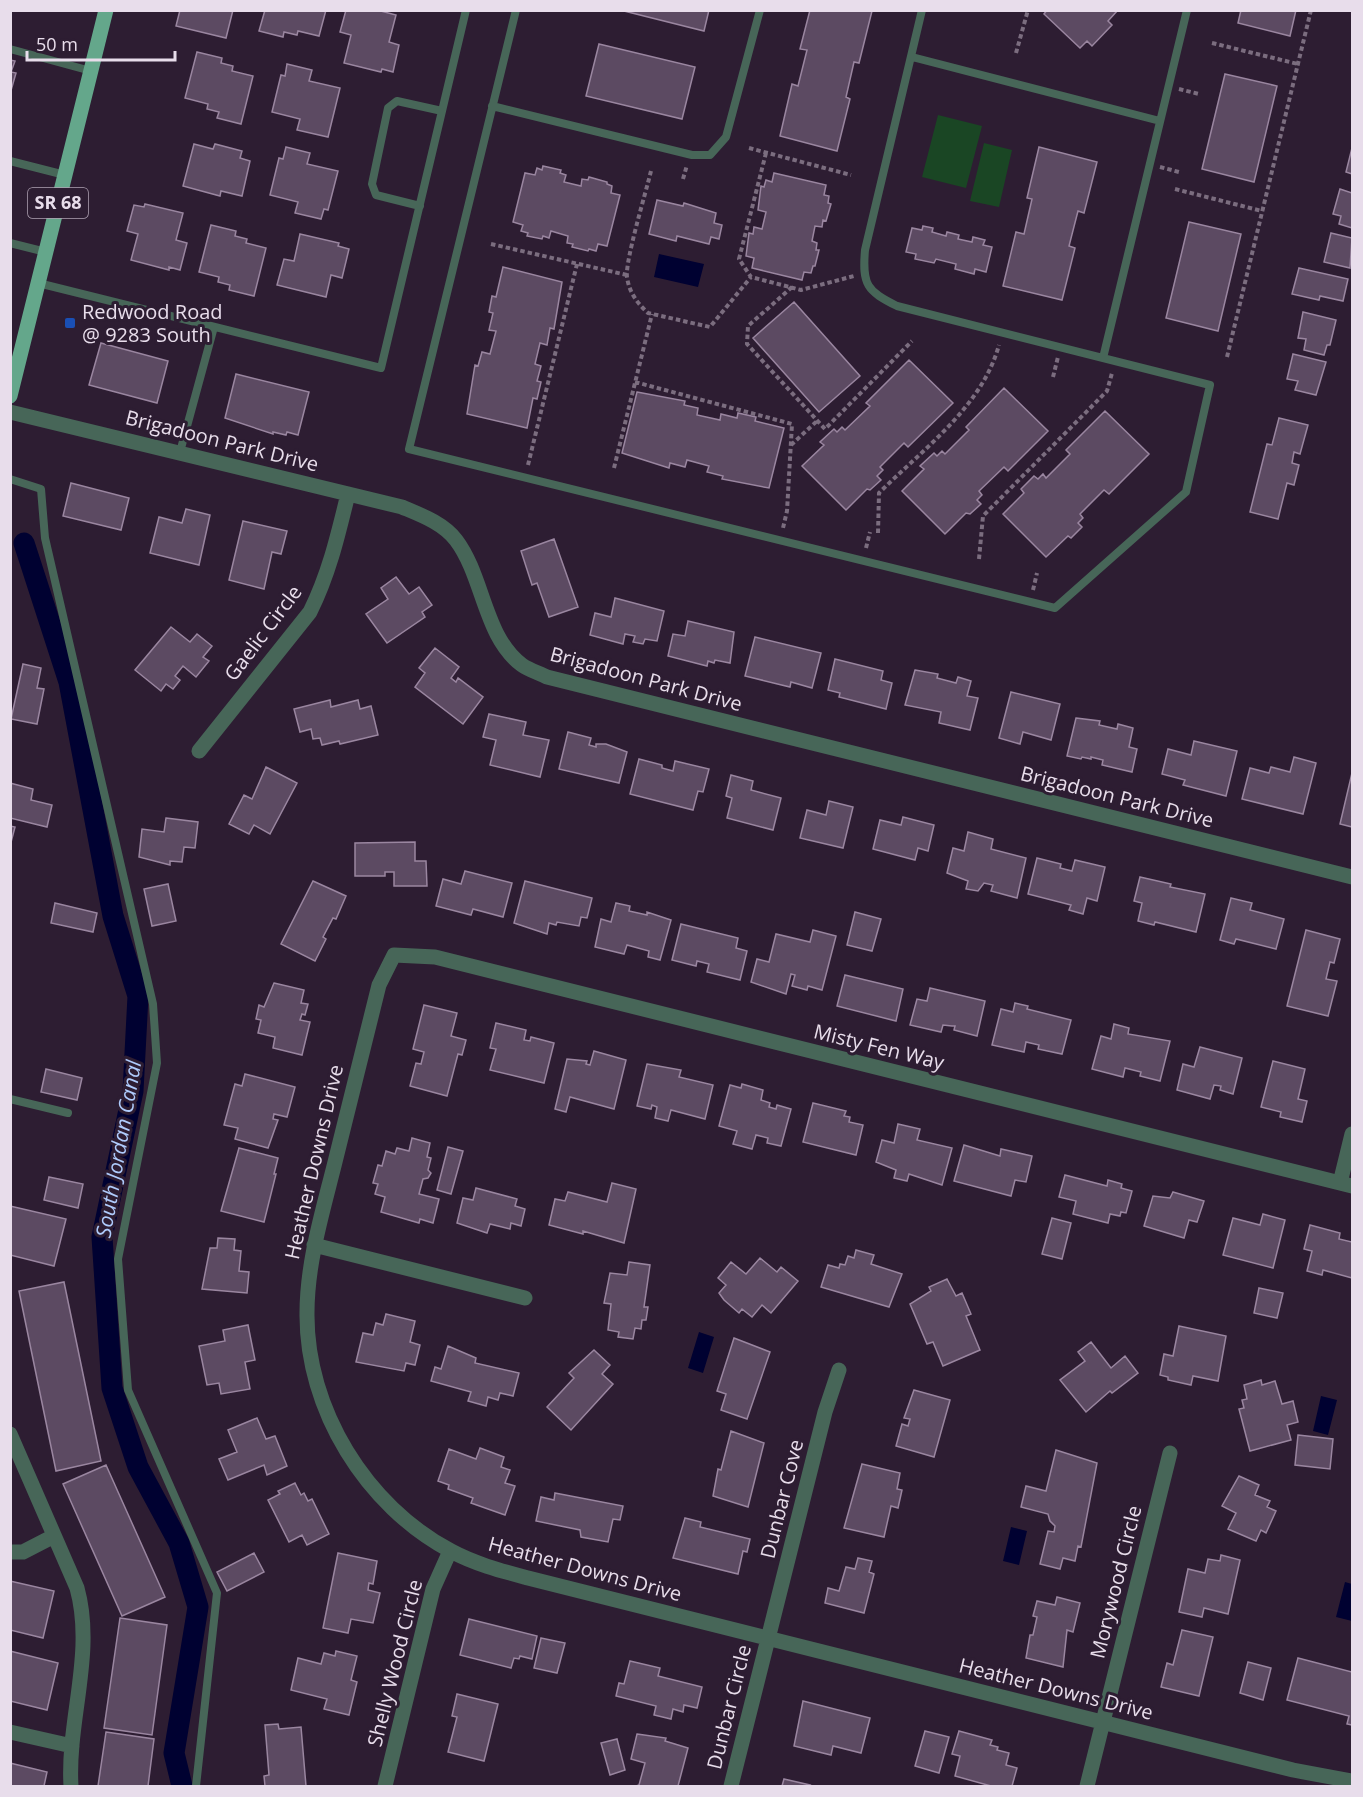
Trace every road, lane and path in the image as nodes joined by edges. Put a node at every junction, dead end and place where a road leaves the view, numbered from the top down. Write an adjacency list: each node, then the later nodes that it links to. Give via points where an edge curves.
1 (106, 10): 14 (main road, SR 68)
2 (466, 10): 18 (lane)
3 (516, 10): 17 (lane)
4 (760, 10): 17 (lane, via 726,137 710,155 692,155)
5 (922, 10): 12 (lane)
6 (1028, 10): 11 (path)
7 (1187, 10): 15 (lane)
8 (1311, 10): 13 (path)
9 (1212, 43): 13 (path)
10 (10, 49): 14 (lane)
11 (1016, 53)
12 (912, 57): 19 (lane); 33 (lane, via 865,250)
13 (1298, 64): 28 (path)
14 (91, 70): 24 (main road, SR 68)
15 (1169, 86): 16 (path); 19 (lane)
16 (1199, 94)
17 (492, 106): 42 (lane, via 409,449 1055,608 1186,492 1210,385)
18 (442, 111): 27 (lane); 27 (lane, via 397,101 388,108 372,184 376,195)
19 (1160, 121): 42 (lane)
20 (749, 148): 21 (path)
21 (766, 153): 25 (path); 35 (path, via 739,259)
22 (10, 161): 24 (lane)
23 (651, 171): 34 (path)
24 (65, 175): 31 (main road, SR 68)
25 (851, 175)
26 (1175, 189): 28 (path)
27 (420, 206): 39 (lane, via 381,368)
28 (1262, 211): 41 (path)
29 (10, 243): 31 (lane)
30 (491, 243): 32 (path)
31 (46, 252): 36 (main road, SR 68)
32 (577, 264): 34 (path); 50 (path)
33 (863, 274): 37 (path, via 801,290); 42 (lane, via 872,293 897,306)
34 (627, 275): 38 (path, via 632,293)
35 (751, 277): 37 (path); 38 (path, via 710,327)
36 (38, 283): 39 (lane); 46 (main road, SR 68)
37 (792, 287): 48 (path, via 748,326 747,344)
38 (652, 314): 44 (path)
39 (214, 327): 51 (lane)
40 (912, 341): 48 (path, via 825,429)
41 (1227, 357)
42 (1103, 358)
43 (994, 362): 56 (path, via 975,398 879,493)
44 (635, 382): 49 (path, via 792,424); 52 (path)
45 (1107, 391): 57 (path, via 983,516)
46 (10, 396)
47 (10, 412): 51 (street, Brigadoon Park Drive)
48 (817, 421): 49 (path)
49 (791, 446): 55 (path)
50 (532, 448)
51 (180, 452): 54 (street, Brigadoon Park Drive)
52 (614, 468)
53 (10, 479): 79 (lane, via 41,489 45,538 153,1004 157,1063 118,1259 128,1390 217,1593)
54 (348, 494): 58 (street, Gaelic Circle, via 333,559 310,612); 59 (street, Brigadoon Park Drive, via 402,507 435,521 456,539 471,564 508,651 523,666 547,677)
55 (787, 511)
56 (878, 534)
57 (979, 559)
58 (199, 751)
59 (1353, 877)
60 (394, 955): 64 (street, Misty Fen Way, via 435,957); 65 (street, Heather Downs Drive, via 379,985)
61 (10, 1099): 62 (lane)
62 (69, 1113)
63 (1353, 1134): 64 (street)
64 (1346, 1185)
65 (314, 1245): 66 (street); 71 (street, Heather Downs Drive, via 308,1281 309,1345 323,1403 335,1430 368,1482 418,1529)
66 (525, 1298)
67 (839, 1370): 73 (street, Dunbar Cove)
68 (10, 1434): 70 (street)
69 (1170, 1453): 74 (street, Morywood Circle)
70 (54, 1536): 72 (street, via 23,1552); 76 (street, via 77,1588 84,1622)
71 (450, 1551): 73 (street, Heather Downs Drive, via 528,1578); 80 (street, Shelly Wood Circle, via 434,1589)
72 (10, 1552)
73 (768, 1638): 74 (street, Heather Downs Drive); 81 (street, Dunbar Circle)
74 (1103, 1722): 77 (street, Heather Downs Drive, via 1293,1770); 82 (street, Morywood Circle)
75 (10, 1732): 76 (street)
76 (72, 1746): 78 (street)
77 (1353, 1781)
78 (71, 1786)
79 (196, 1786)
80 (385, 1786)
81 (731, 1786)
82 (1088, 1786)

